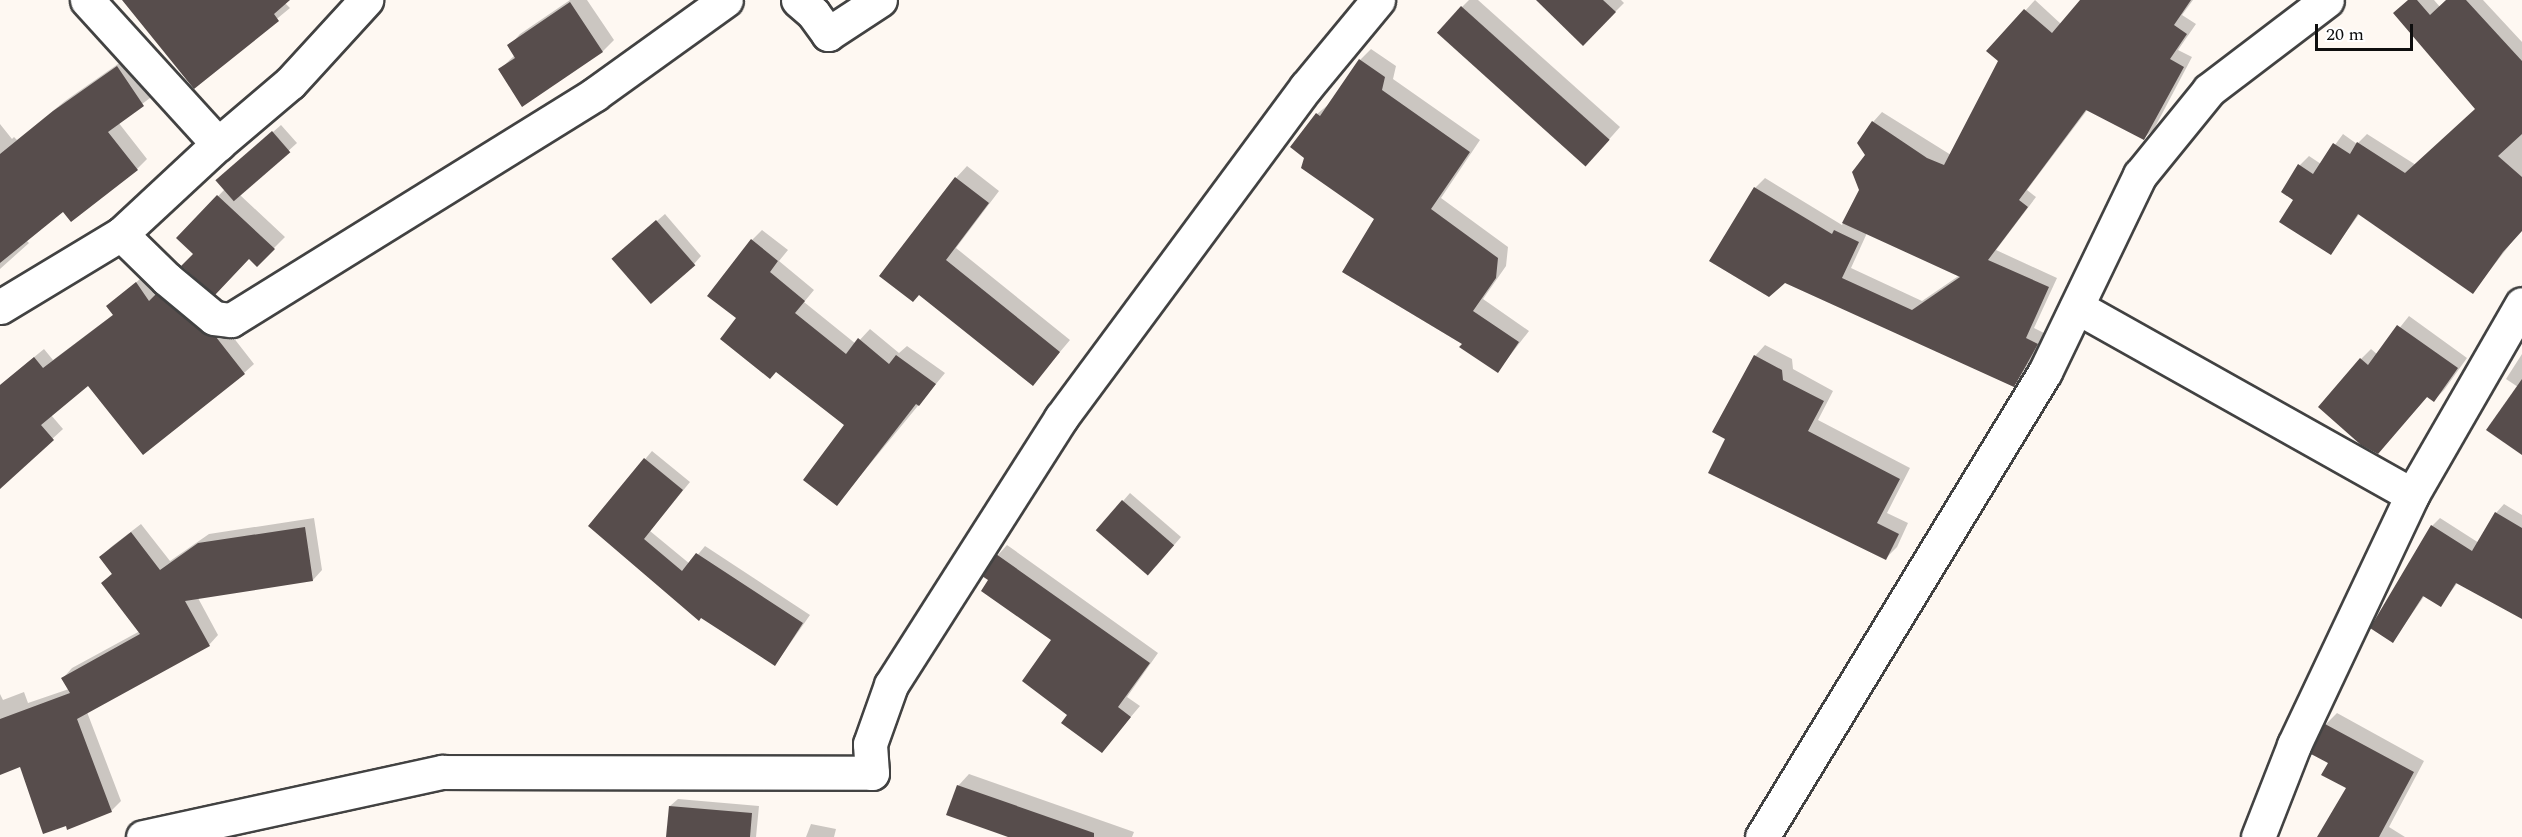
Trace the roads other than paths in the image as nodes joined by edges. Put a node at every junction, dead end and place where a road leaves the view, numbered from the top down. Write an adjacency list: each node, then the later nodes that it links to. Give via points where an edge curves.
1 (87, 0): 8 (street)
2 (366, 0): 8 (street, via 290,84)
3 (726, 0): 9 (street, via 595,94 231,320 214,318)
4 (798, 0): 5 (street, via 828,34)
5 (880, 0)
6 (1378, 0): 14 (street, via 1306,87 1061,418 891,686 870,744 872,773 442,772)
7 (2327, 0): 12 (street, via 2202,98 2140,175)
8 (218, 144): 9 (street)
9 (121, 234): 11 (street)
10 (2522, 304): 13 (street)
11 (0, 307)
12 (2077, 307): 13 (street); 15 (street, via 2046,372)
13 (2412, 495): 16 (street, via 2294,745)
14 (143, 837)
15 (1762, 837)
16 (2258, 837)

